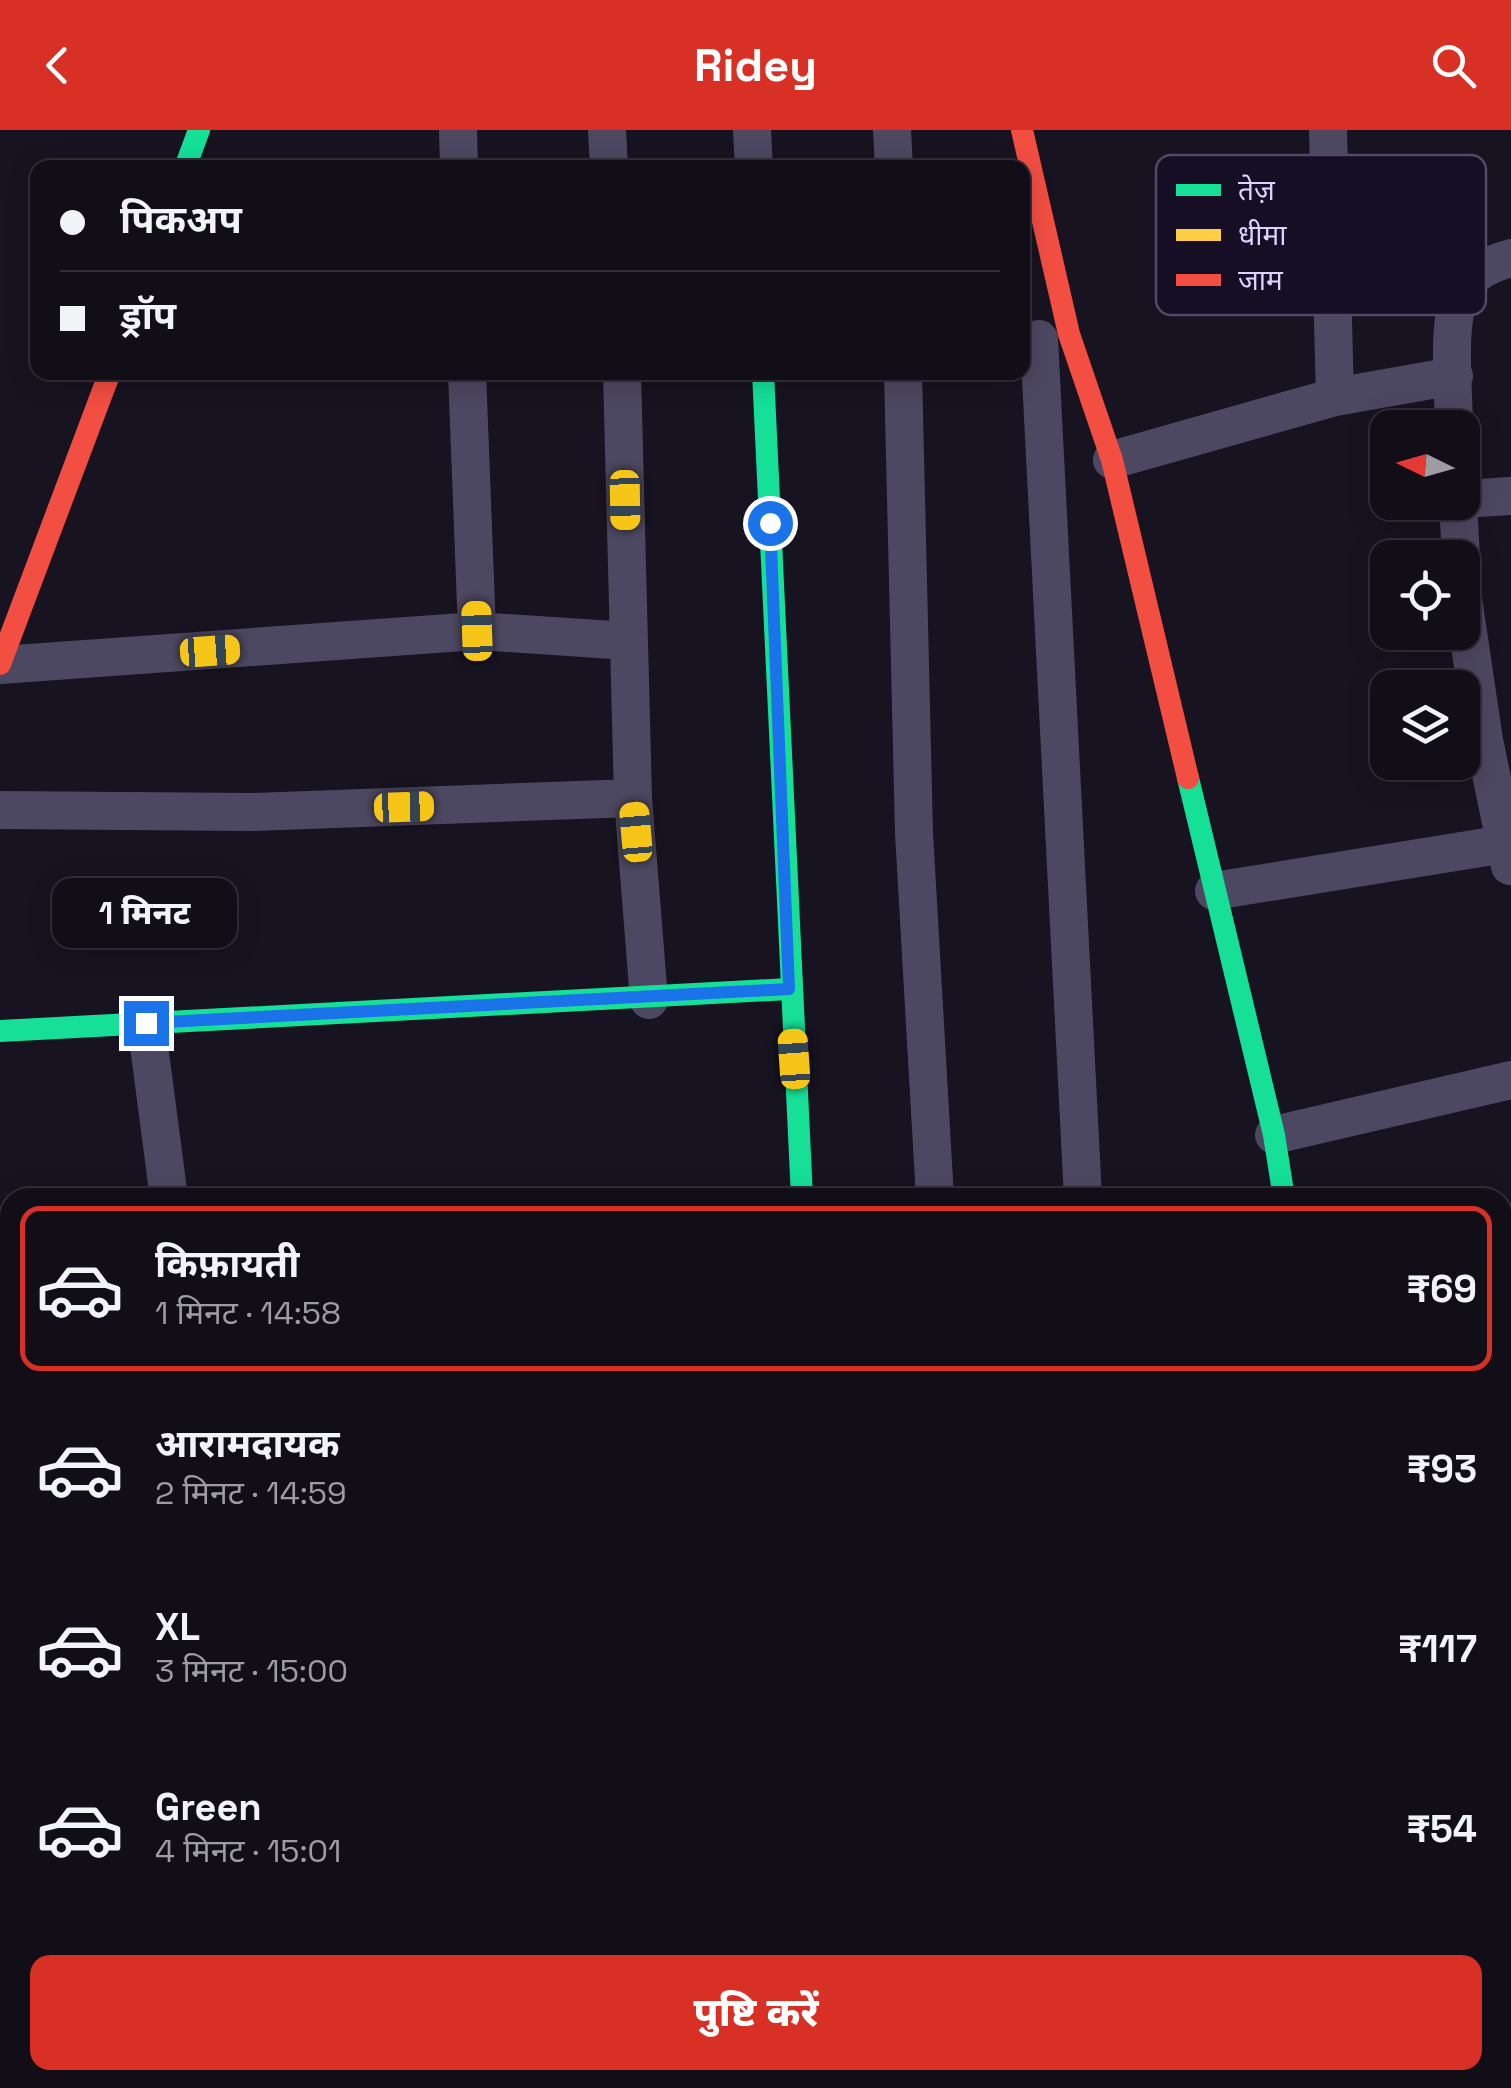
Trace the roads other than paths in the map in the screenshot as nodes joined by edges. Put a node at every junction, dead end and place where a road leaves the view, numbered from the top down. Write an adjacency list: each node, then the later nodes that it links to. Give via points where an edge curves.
1 (199, 130): 9 (street)
2 (458, 130): 10 (street)
3 (606, 130): 11 (street)
4 (752, 130): 12 (street)
5 (892, 130): 13 (street)
6 (1022, 130): 14 (street)
7 (1328, 130): 8 (street)
8 (1329, 155)
9 (188, 160)
10 (459, 160)
11 (608, 160)
12 (754, 160)
13 (894, 160)
14 (1025, 160)
15 (1030, 206): 20 (street)
16 (1511, 258): 17 (street)
17 (1486, 268)
18 (1334, 315): 27 (street)
19 (1459, 315): 21 (street)
20 (1044, 338): 29 (street); 49 (street)
21 (1454, 376): 27 (street); 28 (street)
22 (107, 380): 35 (street)
23 (467, 380): 32 (street)
24 (622, 380): 33 (street)
25 (763, 380): 40 (street)
26 (903, 380): 48 (street, via 914,833)
27 (1336, 397): 29 (street)
28 (1454, 410)
29 (1112, 460): 39 (street)
30 (1511, 496): 31 (street)
31 (1480, 499)
32 (477, 631): 33 (street); 35 (street)
33 (628, 642): 36 (street)
34 (1471, 650): 38 (street)
35 (0, 664)
36 (633, 798): 37 (street, via 252,812); 41 (street)
37 (0, 810)
38 (1509, 852): 39 (street)
39 (1214, 891): 45 (street)
40 (789, 989): 41 (street); 47 (street)
41 (649, 1000): 42 (street)
42 (146, 1023): 43 (street); 46 (street)
43 (0, 1031)
44 (1511, 1080): 45 (street)
45 (1274, 1135): 50 (street)
46 (168, 1188)
47 (801, 1188)
48 (934, 1188)
49 (1084, 1188)
50 (1282, 1188)

